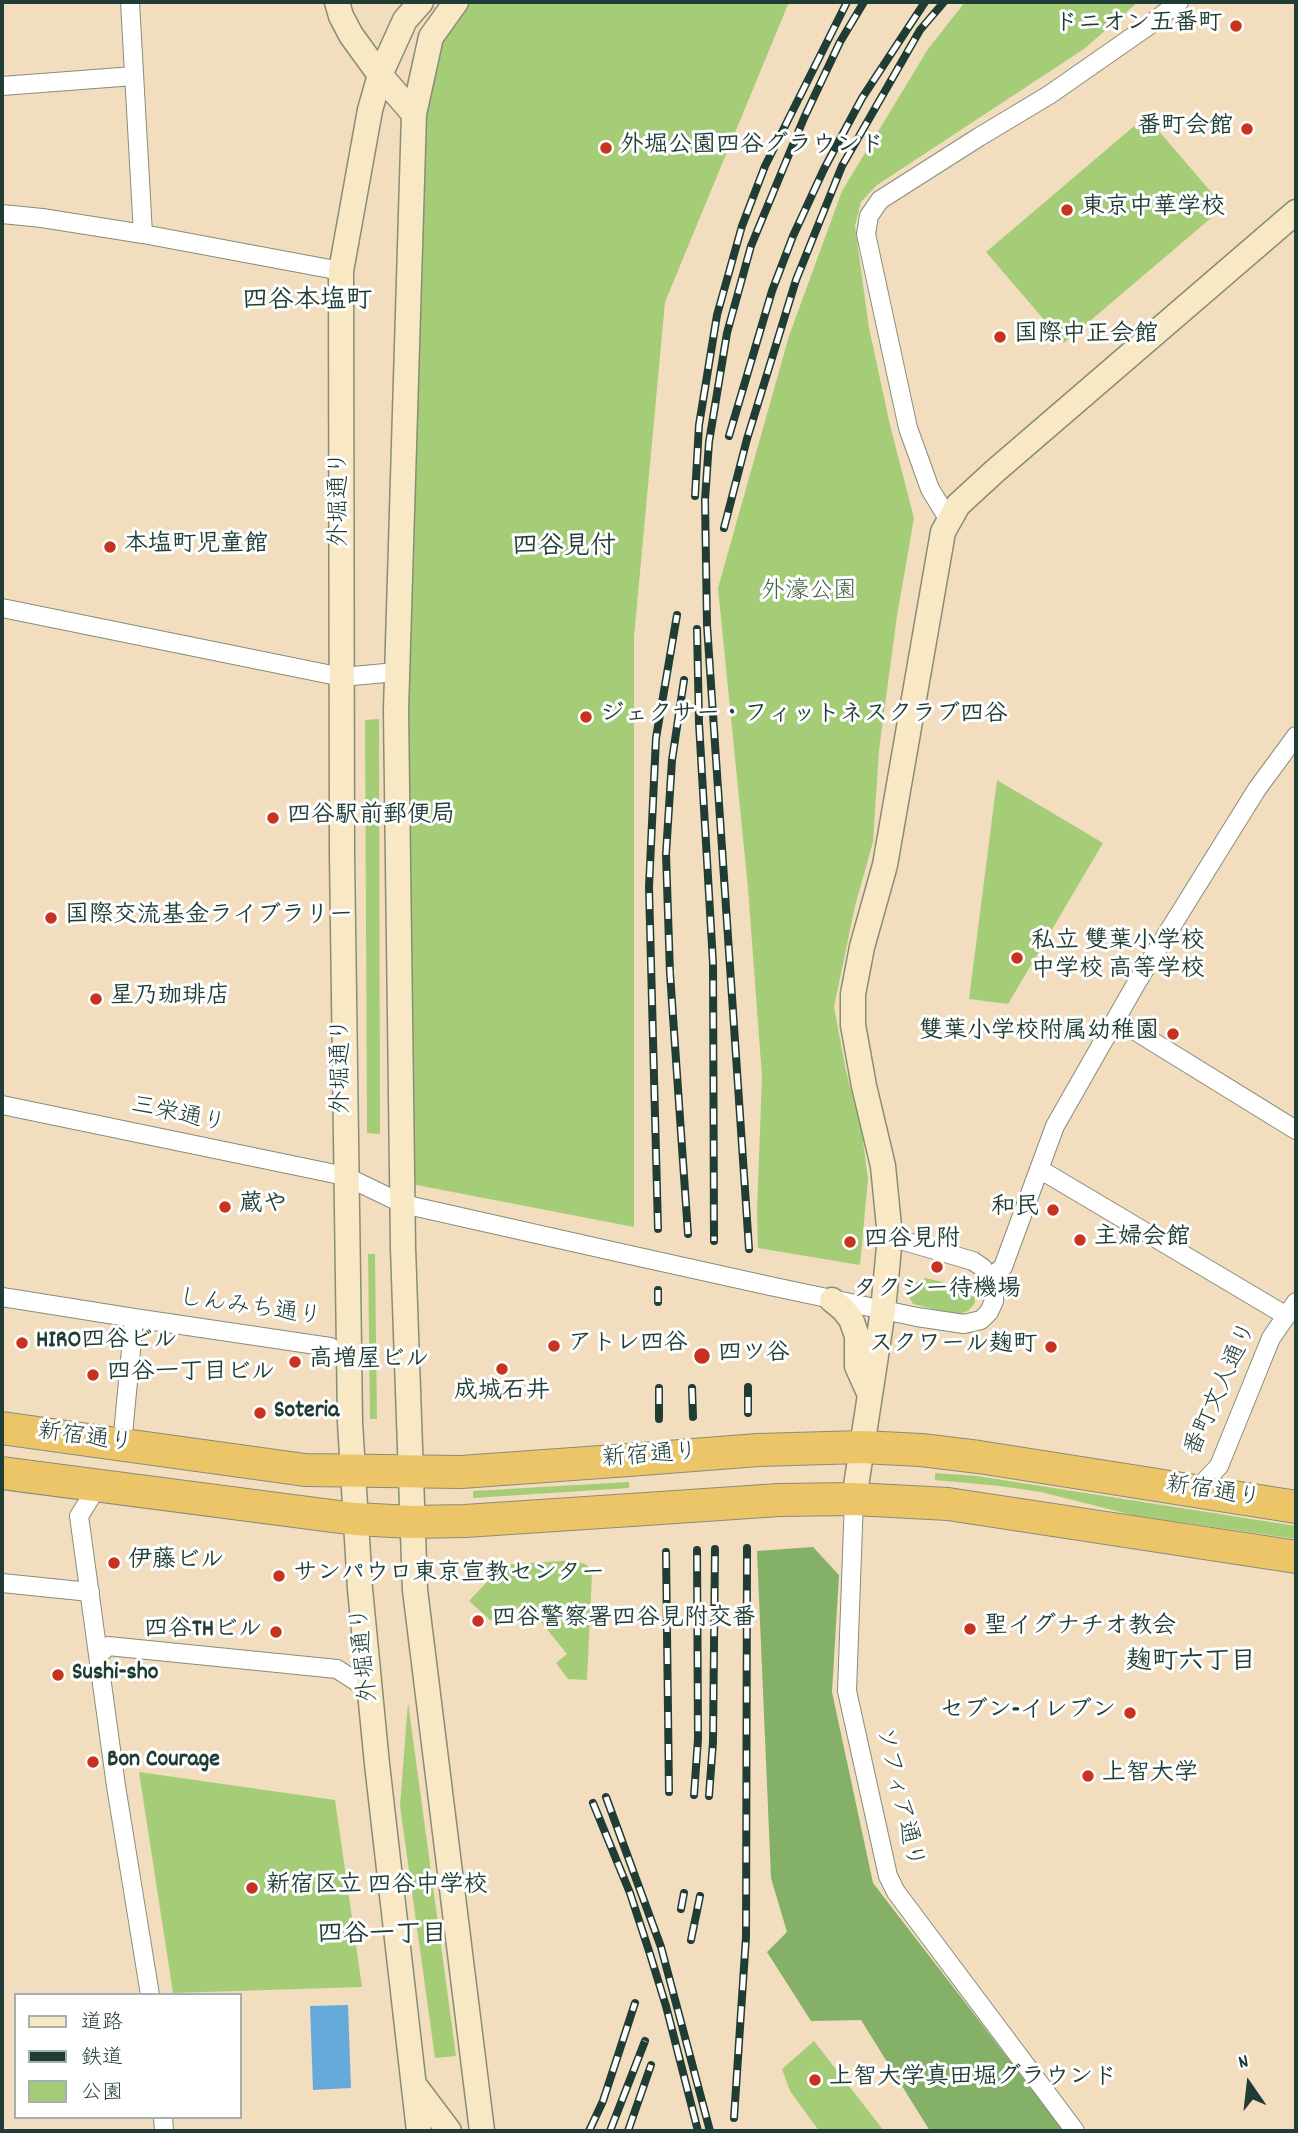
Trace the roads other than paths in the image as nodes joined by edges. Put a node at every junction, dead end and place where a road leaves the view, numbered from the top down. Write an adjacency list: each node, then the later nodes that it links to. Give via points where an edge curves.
1 (130, 2): 7 (street)
2 (337, 2): 6 (main road, via 351,35)
3 (421, 2): 6 (main road, 外堀通り, via 405,20)
4 (456, 2): 9 (main road, via 431,37)
5 (1179, 2): 14 (street, via 1049,95 880,200 869,216 866,234 908,428 930,489)
6 (380, 75): 9 (main road); 13 (main road, 外堀通り)
7 (134, 76): 8 (street); 12 (street)
8 (2, 86)
9 (414, 114): 16 (main road)
10 (1296, 212): 14 (main road, via 995,471 958,505)
11 (2, 214): 12 (street)
12 (142, 234): 13 (street)
13 (341, 271): 17 (main road, 外堀通り)
14 (949, 520): 25 (main road, via 931,595 885,866 853,994 852,1025 883,1166)
15 (2, 608): 17 (street)
16 (396, 672): 17 (street); 24 (main road)
17 (342, 677): 23 (main road, 外堀通り)
18 (1296, 736): 19 (street, via 1257,789)
19 (1116, 1019): 21 (street); 22 (street, via 1055,1126)
20 (2, 1105): 23 (street, 三栄通り)
21 (1296, 1130)
22 (1037, 1175): 26 (street, via 1003,1267); 29 (street, via 1046,1173)
23 (345, 1176): 24 (street, 三栄通り); 32 (main road, 外堀通り)
24 (403, 1204): 28 (street, 三栄通り, bridge); 39 (main road)
25 (890, 1237): 26 (street, via 973,1261); 30 (main road)
26 (990, 1278): 30 (street, 三栄通り, via 994,1301 989,1312 973,1323)
27 (2, 1297): 31 (street, しんみち通り)
28 (832, 1300): 30 (street, 三栄通り); 33 (main road, via 851,1319 857,1336 857,1366)
29 (1291, 1308): 41 (street, 番町文人通り, via 1270,1338 1219,1466 1203,1483)
30 (883, 1310): 33 (main road)
31 (134, 1318): 32 (street, しんみち通り, via 330,1347); 35 (street)
32 (349, 1367): 38 (main road, 外堀通り)
33 (870, 1395): 36 (main road)
34 (2, 1428): 35 (highway, 新宿通り)
35 (122, 1445): 38 (highway, 新宿通り)
36 (862, 1447): 39 (highway, 新宿通り, bridge); 41 (highway, 新宿通り, via 979,1457); 42 (main road)
37 (2, 1472): 40 (highway, 新宿通り)
38 (352, 1472): 39 (highway, 新宿通り); 44 (main road, 外堀通り)
39 (410, 1473): 45 (main road)
40 (98, 1486): 44 (highway, 新宿通り); 48 (street, via 79,1516)
41 (1187, 1490): 43 (highway, 新宿通り)
42 (854, 1499): 45 (highway, 新宿通り, bridge); 46 (highway, 新宿通り, via 948,1504); 56 (street, ソフィア通り, via 847,1691 888,1876 895,1892)
43 (1296, 1507)
44 (355, 1520): 45 (highway, 新宿通り); 50 (main road, 外堀通り)
45 (411, 1522): 55 (main road, via 415,1590)
46 (1296, 1557)
47 (2, 1583): 48 (street)
48 (90, 1592): 49 (street)
49 (99, 1655): 50 (street, via 108,1646 337,1669); 51 (street)
50 (372, 1691): 52 (main road, 外堀通り)
51 (150, 1993)
52 (415, 2086): 53 (main road, 外堀通り); 54 (main road)
53 (419, 2131)
54 (449, 2131)
55 (482, 2131)
56 (1076, 2131)

